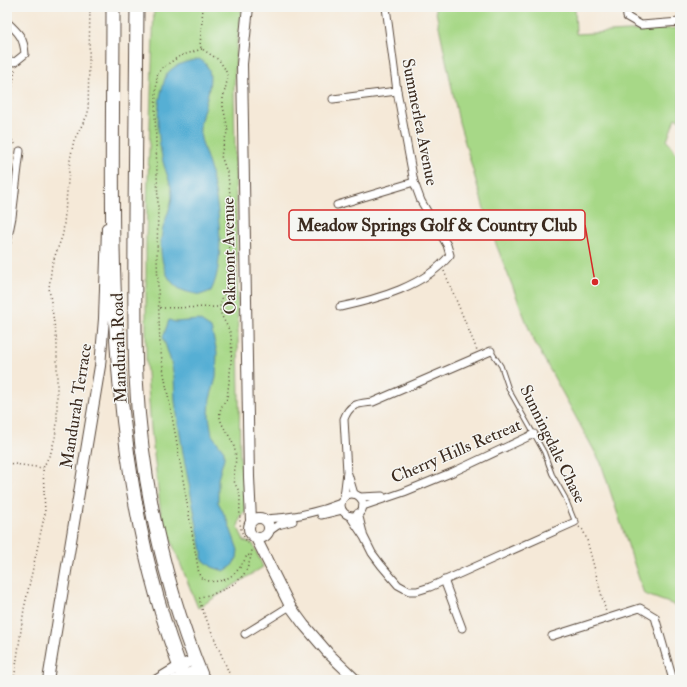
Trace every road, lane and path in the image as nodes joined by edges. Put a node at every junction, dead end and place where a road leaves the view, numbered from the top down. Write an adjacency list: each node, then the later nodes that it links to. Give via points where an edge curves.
1 (90, 7): 28 (path, via 88,114 74,140 66,196 66,219 52,264 49,288 57,343 56,423 55,438)
2 (113, 7): 15 (highway, Mandurah Road)
3 (137, 7): 49 (highway, Mandurah Road, via 135,312 139,411 155,525 172,590)
4 (203, 7): 10 (path, via 200,46)
5 (248, 7): 36 (street, Oakmont Avenue, via 242,64 249,477 251,504)
6 (386, 7): 13 (street, Summerlea Avenue)
7 (626, 7): 9 (street, via 627,17 641,25)
8 (7, 22): 12 (street, via 24,42 26,54)
9 (680, 22)
10 (202, 48): 21 (path, via 219,60 228,77 223,107 228,130 221,156 228,175 231,213 228,285); 23 (path, via 180,56 162,68 157,75 155,112)
11 (7, 60): 12 (street)
12 (15, 62): 16 (path, via 8,135)
13 (397, 91): 14 (street); 17 (street, Summerlea Avenue)
14 (333, 99)
15 (113, 135): 50 (highway, Mandurah Road, via 115,297 129,470 151,574); 52 (street, Mandurah Terrace, via 100,366)
16 (20, 151): 19 (street)
17 (414, 182): 18 (street); 20 (street, Summerlea Avenue, via 421,201 447,245 450,255)
18 (337, 205)
19 (7, 242)
20 (441, 265): 22 (street, via 401,288); 25 (path)
21 (220, 307): 23 (path); 40 (path, via 231,336 227,399 219,410 221,423 234,444 236,453 234,481 240,495 238,500 241,530 249,544)
22 (340, 307)
23 (159, 308): 41 (path, via 164,374 199,574 206,581 225,579 235,574 247,554)
24 (491, 351): 25 (street, Sunningdale Chase); 26 (lane, Sunningdale Chase)
25 (479, 356): 29 (street, Sunningdale Chase, via 373,402 361,403 347,410 344,419)
26 (534, 434): 31 (street, Cherry Hills Retreat, via 452,472); 37 (lane, Sunningdale Chase)
27 (7, 463): 28 (path)
28 (43, 468): 51 (path, via 45,513 24,609)
29 (347, 472): 30 (street, Sunningdale Chase); 32 (street, Sunningdale Chase)
30 (357, 496): 31 (street, Cherry Hills Retreat); 32 (street, via 348,494); 33 (street, via 362,501)
31 (390, 496): 33 (street, Cherry Hills Retreat)
32 (342, 503): 35 (street, via 345,514); 36 (street, via 287,518); 38 (street, via 278,525)
33 (362, 506): 34 (street)
34 (358, 513): 35 (street); 39 (street, Sunningdale Chase)
35 (350, 516): 39 (street, Sunningdale Chase)
36 (259, 519): 38 (street, via 269,525); 40 (street, via 249,524 250,534)
37 (575, 522): 43 (street, Sunningdale Chase); 45 (path, via 583,530 587,540)
38 (267, 533): 40 (street); 42 (street)
39 (364, 537): 43 (street, Sunningdale Chase, via 381,565 398,585 409,591 417,592)
40 (256, 543): 41 (path); 42 (street)
41 (251, 556): 54 (path, via 243,576 227,587 199,599)
42 (269, 562): 44 (street)
43 (444, 580): 46 (street)
44 (290, 606): 47 (street); 55 (street, via 329,654)
45 (607, 618): 48 (street); 56 (street, via 640,608 655,616)
46 (462, 628)
47 (246, 634)
48 (552, 636)
49 (199, 670): 50 (street)
50 (181, 675): 53 (street)
51 (14, 680)
52 (48, 680)
53 (157, 680)
54 (232, 680)
55 (356, 680)
56 (673, 680)

